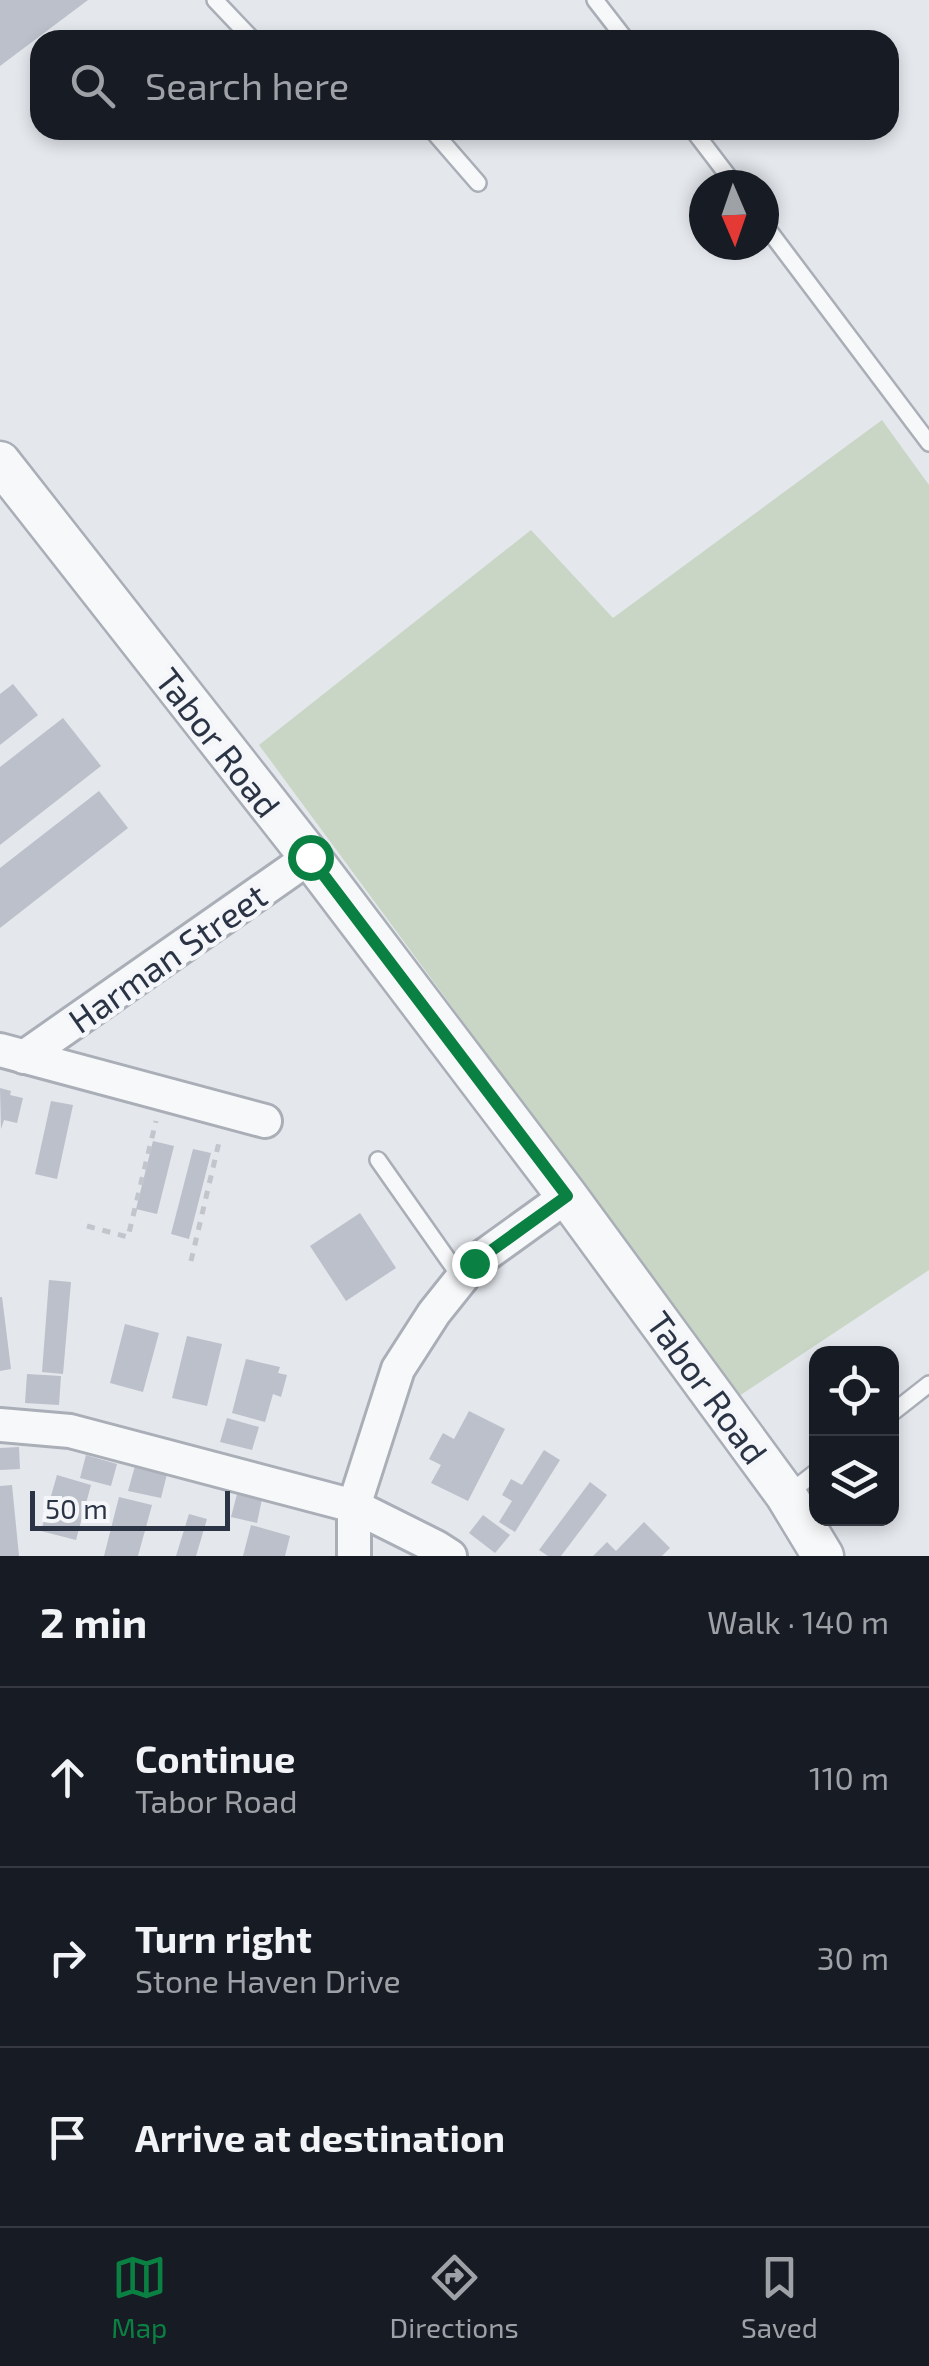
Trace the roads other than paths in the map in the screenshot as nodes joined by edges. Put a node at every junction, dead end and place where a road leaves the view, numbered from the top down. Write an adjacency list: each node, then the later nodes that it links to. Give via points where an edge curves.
1 (215, 0): 3 (lane)
2 (595, 0): 4 (lane)
3 (244, 30)
4 (618, 30)
5 (441, 140): 8 (lane)
6 (701, 140): 7 (lane)
7 (724, 170)
8 (478, 183)
9 (779, 244): 10 (lane)
10 (929, 443)
11 (0, 462): 12 (street, Tabor Road)
12 (310, 857): 13 (street, Harman Street); 16 (street, Tabor Road)
13 (12, 1054): 14 (street)
14 (265, 1121)
15 (378, 1160): 17 (lane)
16 (567, 1196): 17 (street); 21 (street, Tabor Road)
17 (462, 1278): 22 (street, via 398,1369)
18 (929, 1384): 19 (lane)
19 (899, 1408)
20 (0, 1426): 22 (street, via 70,1430)
21 (802, 1483): 25 (street, Tabor Road)
22 (354, 1506): 23 (street); 24 (street)
23 (354, 1556)
24 (450, 1556)
25 (823, 1556)

